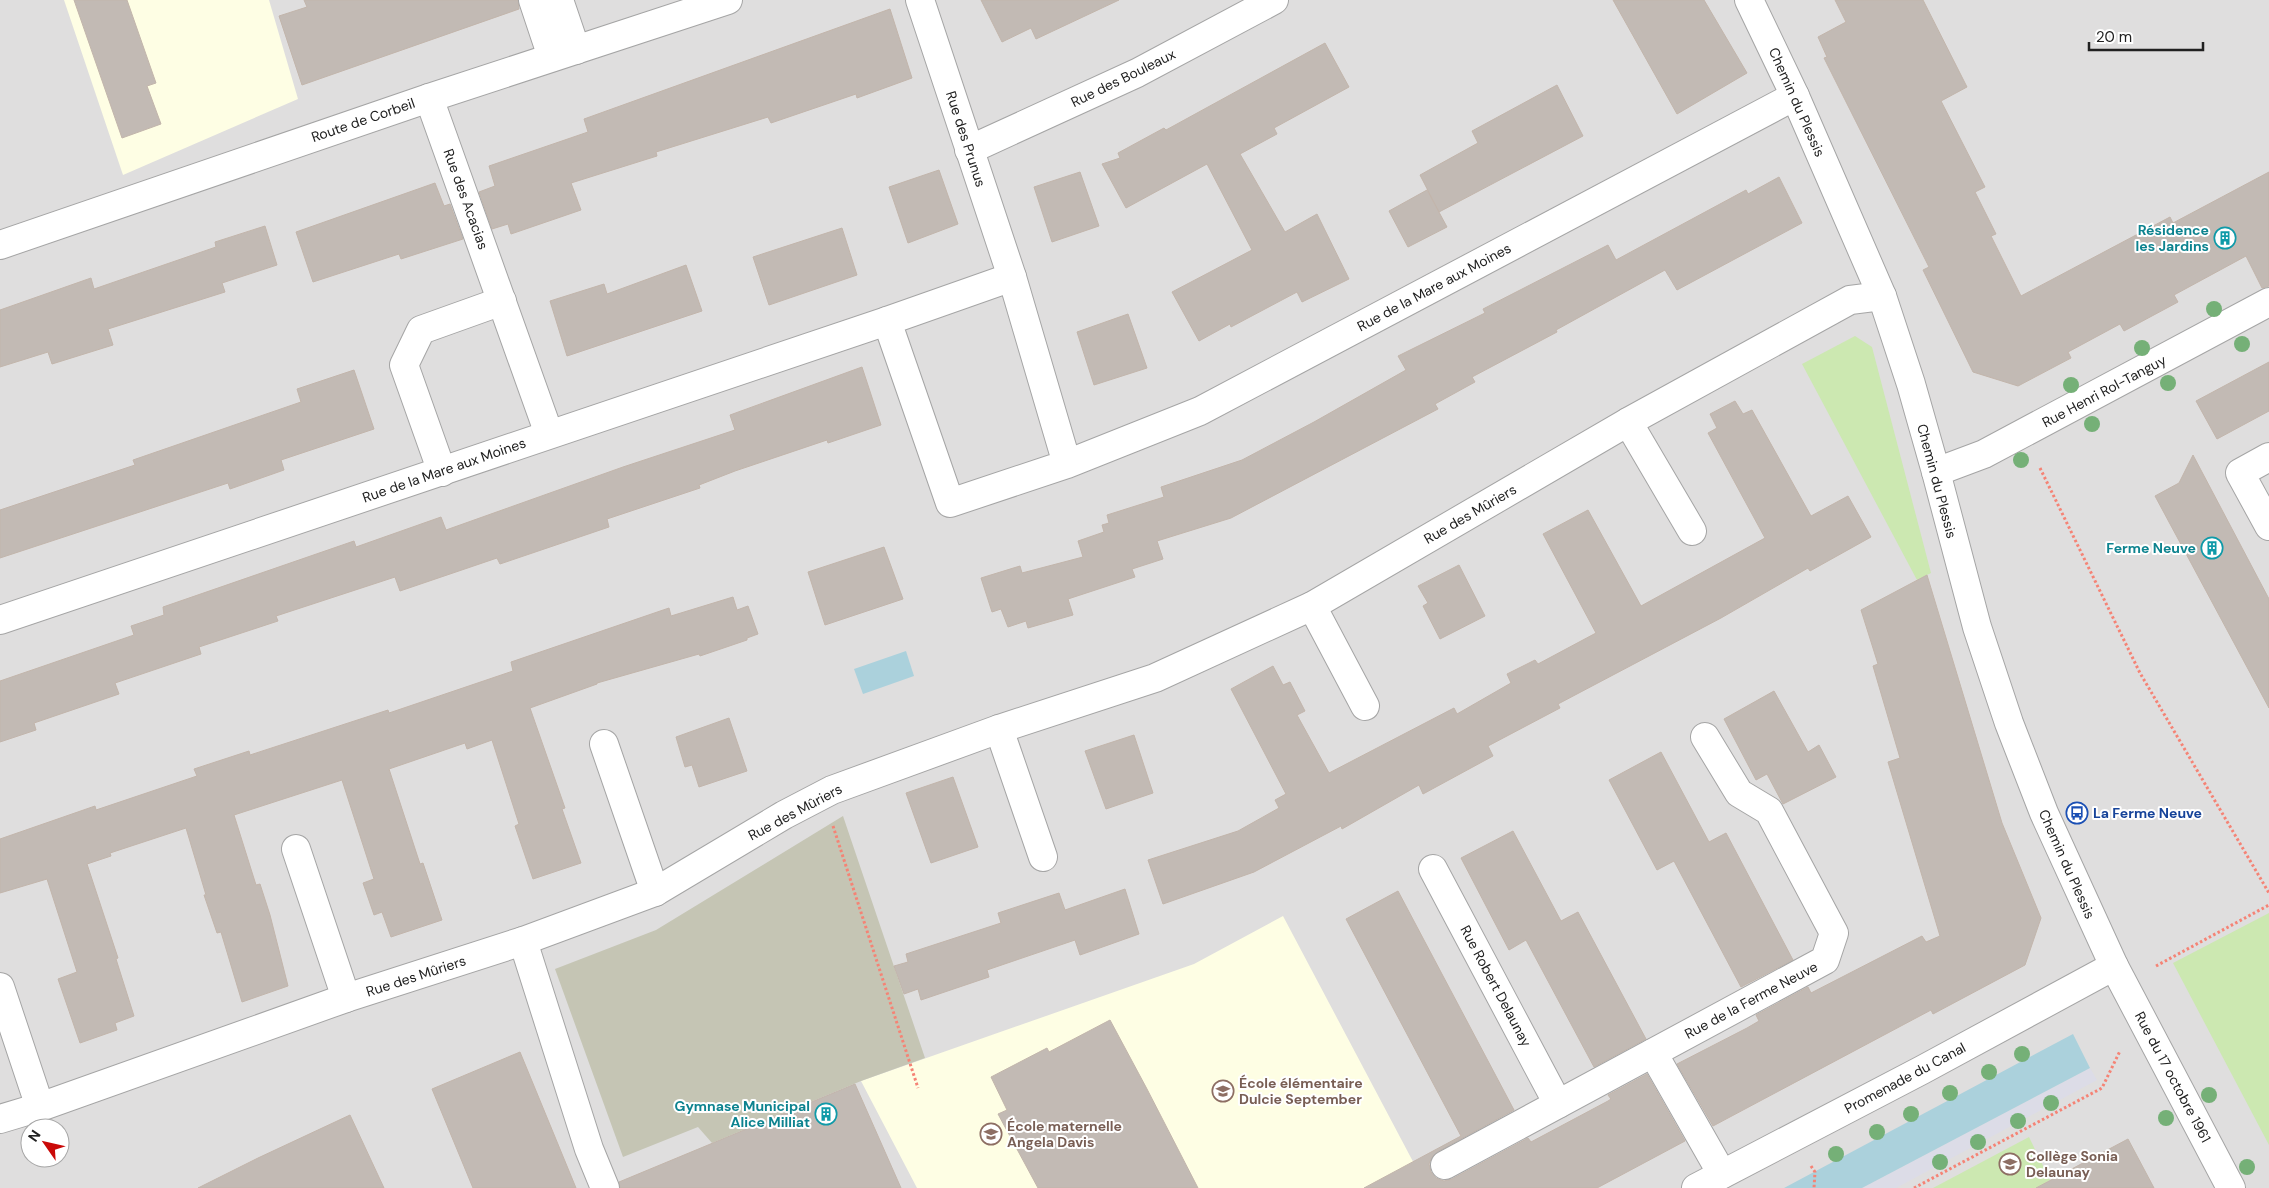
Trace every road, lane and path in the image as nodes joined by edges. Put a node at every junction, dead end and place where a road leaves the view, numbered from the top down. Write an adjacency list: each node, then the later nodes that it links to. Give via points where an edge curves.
1 (533, 0): 7 (street)
2 (559, 0): 7 (street)
3 (728, 0): 7 (street, Route de Corbeil)
4 (920, 0): 10 (street, Rue des Prunus)
5 (1274, 0): 10 (street, Rue des Bouleaux, via 1137,73)
6 (1749, 0): 8 (street, Chemin du Plessis)
7 (564, 54): 9 (street, Route de Corbeil)
8 (1796, 96): 13 (street, Chemin du Plessis); 20 (street, Rue de la Mare aux Moines, via 1200,411)
9 (430, 98): 11 (street, Route de Corbeil); 14 (street, Rue des Acacias)
10 (969, 150): 12 (street, Rue des Prunus)
11 (0, 245)
12 (1012, 277): 16 (street, Rue de la Mare aux Moines); 20 (street, Rue des Prunus)
13 (1882, 296): 17 (street, Rue des Mûriers, via 1850,300); 23 (street, Chemin du Plessis)
14 (502, 301): 18 (street, Rue des Acacias); 22 (street, via 421,330 404,365)
15 (2269, 302): 23 (street, Rue Henri Rol-Tanguy, via 1984,454)
16 (887, 320): 18 (street, Rue de la Mare aux Moines); 20 (street, Rue de la Mare aux Moines, via 950,503)
17 (1628, 422): 25 (street); 26 (street, Rue des Mûriers)
18 (549, 434): 22 (street, Rue de la Mare aux Moines)
19 (2269, 457): 24 (street, via 2240,473)
20 (1067, 464)
21 (2040, 468): 37 (path, via 2140,673)
22 (442, 472): 27 (street, Rue de la Mare aux Moines)
23 (1936, 472): 40 (street, Chemin du Plessis, via 1977,627 2009,723 2044,813)
24 (2269, 526)
25 (1692, 532)
26 (1312, 606): 28 (street); 29 (street, Rue des Mûriers, via 1155,678)
27 (0, 620)
28 (1364, 706)
29 (999, 729): 32 (street, Rue des Mûriers); 34 (street)
30 (1705, 736): 45 (street, Rue de la Ferme Neuve, via 1739,793 1769,811 1834,933 1825,960)
31 (604, 744): 36 (street)
32 (823, 795): 36 (street, Rue des Mûriers); 46 (path)
33 (296, 849): 43 (street)
34 (1044, 857)
35 (1433, 869): 47 (street, Rue Robert Delaunay)
36 (655, 892): 39 (street, Rue des Mûriers)
37 (2269, 893)
38 (2269, 905): 41 (path)
39 (523, 942): 43 (street, Rue des Mûriers); 53 (street, via 589,1149)
40 (2114, 966): 52 (street, Promenade du Canal); 57 (street, Rue du 17 octobre 1961)
41 (2156, 966)
42 (0, 987): 48 (street)
43 (346, 998): 48 (street, Rue des Mûriers)
44 (2122, 1046): 56 (path, via 2102,1088)
45 (1653, 1053): 47 (street, Rue de la Ferme Neuve); 52 (street)
46 (918, 1088)
47 (1558, 1104): 50 (street, Rue de la Ferme Neuve)
48 (40, 1107): 49 (street, Rue des Mûriers)
49 (0, 1119)
50 (1444, 1165)
51 (1815, 1172): 55 (path)
52 (1722, 1174): 54 (street, Promenade du Canal)
53 (605, 1188)
54 (1696, 1188)
55 (1814, 1188)
56 (1914, 1188)
57 (2231, 1188)

